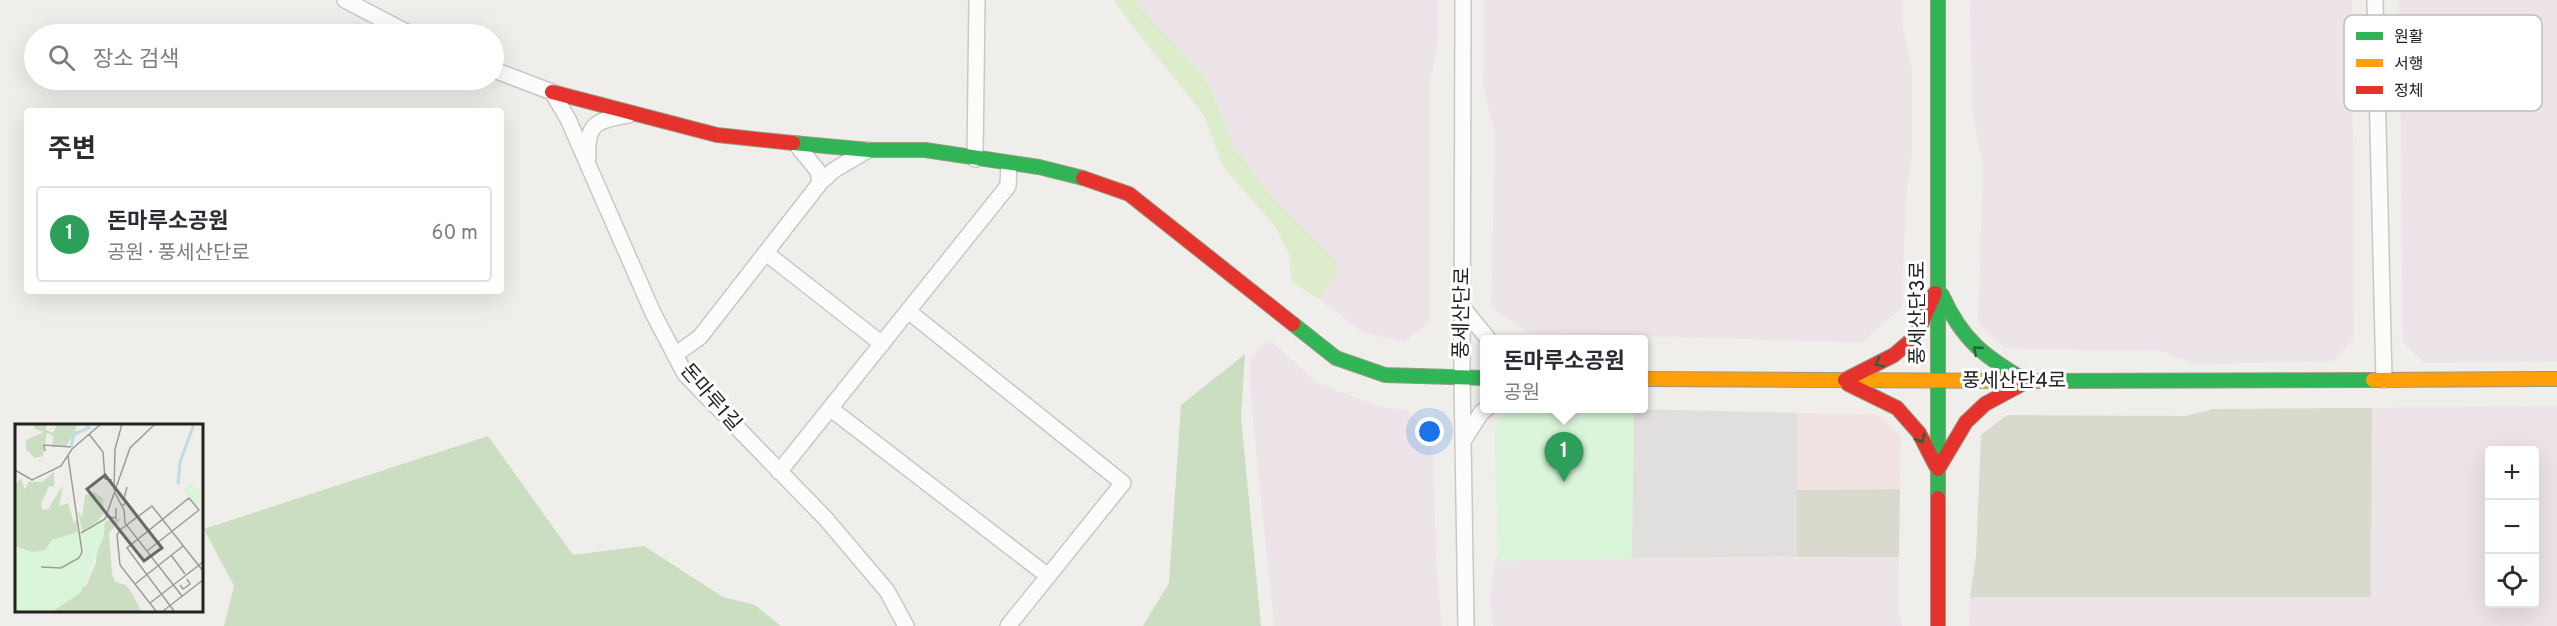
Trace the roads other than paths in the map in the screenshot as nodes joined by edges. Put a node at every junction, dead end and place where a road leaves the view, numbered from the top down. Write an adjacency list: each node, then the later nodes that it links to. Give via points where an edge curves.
1 (345, 0): 7 (street)
2 (977, 0): 14 (street)
3 (1463, 0): 20 (street, 풍세산단로)
4 (1938, 0): 19 (street, 풍세산단3로)
5 (2375, 0): 6 (street)
6 (2375, 15)
7 (391, 24)
8 (504, 74): 9 (street)
9 (552, 92): 11 (street); 16 (street, 돈마루1길)
10 (2378, 111): 31 (street)
11 (632, 114): 12 (street, via 717,135); 16 (street, via 595,125 587,138)
12 (796, 144): 13 (street); 17 (street, via 818,171)
13 (869, 150): 14 (street, via 925,150); 17 (street)
14 (975, 159): 15 (street)
15 (1009, 164): 21 (street, via 1008,186); 25 (street, via 1051,169 1130,194 1336,358 1385,375)
16 (589, 166): 24 (street, 돈마루1길)
17 (820, 183): 18 (street)
18 (766, 253): 23 (street); 24 (street, via 700,337)
19 (1938, 286): 29 (street, one-way to 29, via 1916,336 1894,355); 30 (street, one-way to 19, via 1970,344 1952,320); 32 (street, 풍세산단3로)
20 (1463, 308): 22 (street); 25 (street, 풍세산단로)
21 (908, 311): 23 (street); 38 (street, via 1123,483)
22 (1486, 335)
23 (882, 344): 33 (street)
24 (675, 355): 37 (street, 돈마루1길, via 684,374)
25 (1462, 377): 26 (street); 35 (street, 풍세산단로)
26 (1480, 378)
27 (1648, 379): 29 (street, 풍세산단4로)
28 (2557, 379): 31 (street, 풍세산단4로)
29 (1842, 381): 32 (street, 풍세산단4로); 36 (street, one-way to 36, via 1897,408 1919,433)
30 (2026, 381): 31 (street, 풍세산단4로); 32 (street, 풍세산단4로); 36 (street, via 1984,404 1966,422)
31 (2384, 381)
32 (1938, 382): 36 (street, 풍세산단3로)
33 (831, 409): 37 (street); 38 (street)
34 (1481, 413): 35 (street)
35 (1463, 441): 41 (street, 풍세산단로)
36 (1938, 469): 42 (street, 풍세산단3로)
37 (779, 472): 39 (street, 돈마루1길, via 826,519 887,591)
38 (1048, 576): 40 (street)
39 (906, 626)
40 (1008, 626)
41 (1466, 626)
42 (1938, 626)

